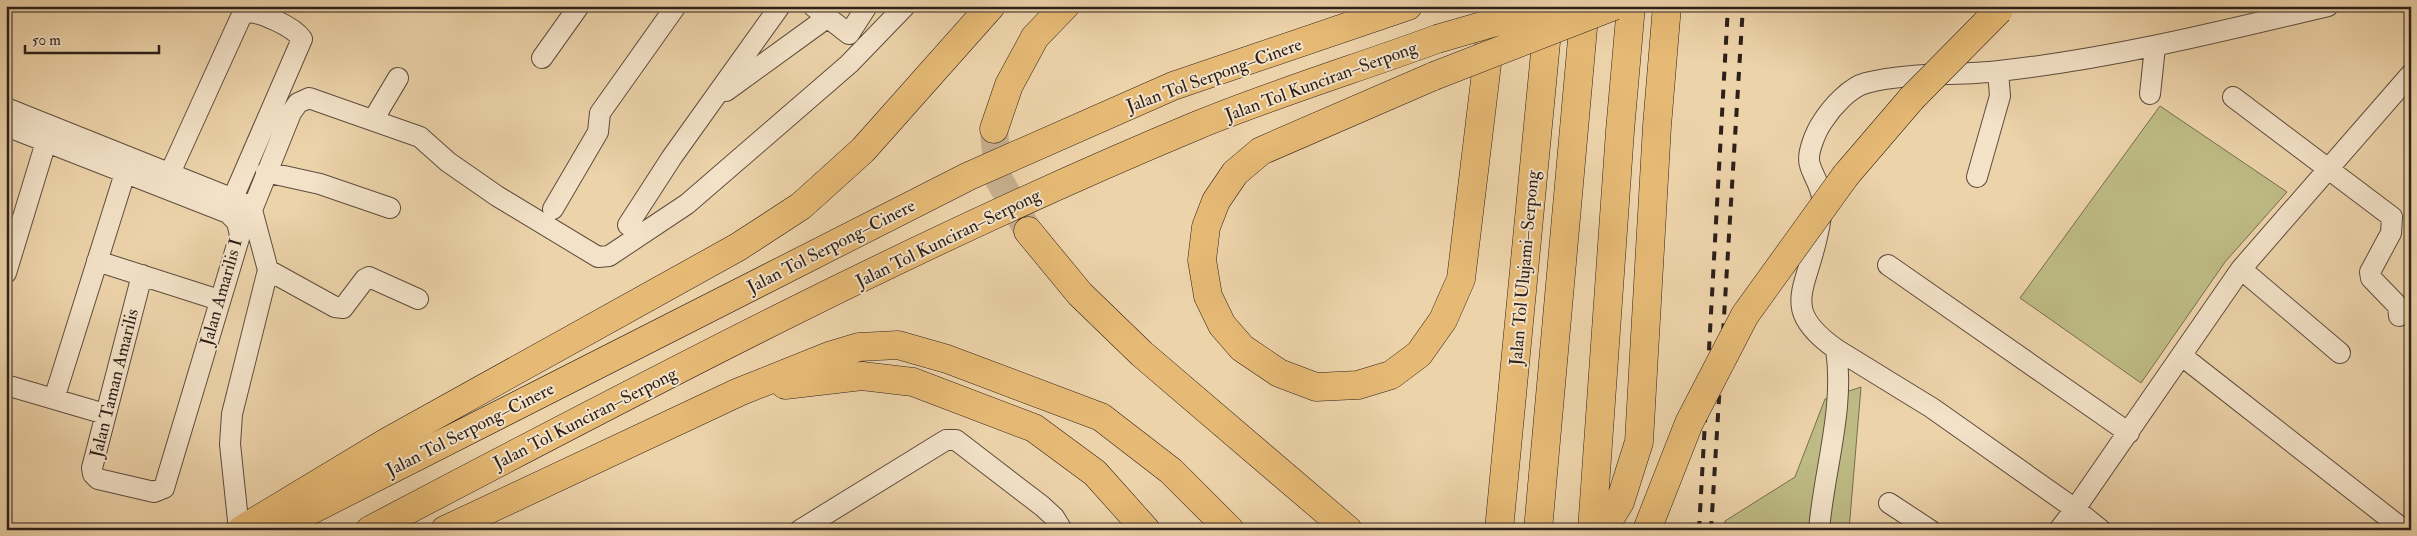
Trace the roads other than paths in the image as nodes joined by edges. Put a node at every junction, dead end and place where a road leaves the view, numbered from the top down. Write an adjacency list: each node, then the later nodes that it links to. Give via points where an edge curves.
1 (579, 6): 20 (street)
2 (676, 6): 40 (street, via 600,113 598,132)
3 (780, 6): 26 (street)
4 (868, 6): 14 (street, via 848,34)
5 (905, 6): 28 (street, via 849,64 687,204 603,258 497,196 448,162 420,137)
6 (991, 6): 64 (highway, via 863,150 800,206 738,247 387,442)
7 (1066, 6): 30 (highway, via 1034,37 1009,85)
8 (1408, 6): 65 (highway, Jalan Tol Serpong–Cinere, via 1173,86 969,176)
9 (1494, 6): 10 (highway, bridge, via 1484,82 1461,279 1443,320 1419,354 1391,375 1358,385 1316,387 1280,372 1242,348 1222,324 1208,296 1202,260 1206,227 1216,201 1235,173 1261,151 1434,76)
10 (1614, 6)
11 (2328, 6): 19 (street)
12 (2001, 8): 77 (highway, bridge, via 1912,98 1846,175 1745,315 1689,423)
13 (243, 9): 35 (street); 37 (street, via 297,32 302,39)
14 (820, 12): 26 (street)
15 (1584, 12): 74 (highway)
16 (1549, 15): 66 (highway, Jalan Tol Kunciran–Serpong, bridge, via 1437,39 1201,124 985,218 568,426); 73 (highway, Jalan Tol Ulujami–Serpong)
17 (1666, 17): 76 (highway, via 1640,442 1620,502)
18 (1630, 18): 75 (highway)
19 (2155, 48): 21 (street); 24 (street)
20 (542, 58)
21 (1998, 71): 36 (street, via 2000,96); 52 (street, via 1864,83 1846,95 1822,122 1809,164 1822,197 1818,235 1801,302 1804,318 1818,336)
22 (2411, 74): 32 (street)
23 (398, 78): 28 (street)
24 (2150, 94)
25 (2233, 97): 32 (street)
26 (711, 103): 41 (street)
27 (6, 108): 35 (street)
28 (373, 120): 33 (street, via 309,98 298,103)
29 (6, 126): 31 (street, Jalan Amarilis I)
30 (994, 129)
31 (46, 142): 34 (street, Jalan Amarilis I); 47 (street)
32 (2330, 169): 45 (street); 51 (street, via 2392,217 2391,233 2370,272 2371,278 2398,306)
33 (266, 172): 38 (street, via 320,184); 39 (street)
34 (125, 173): 43 (street); 50 (street, Jalan Amarilis I, via 228,213 237,222 240,235)
35 (170, 173): 37 (street)
36 (1977, 177)
37 (233, 198): 39 (street)
38 (390, 208)
39 (252, 210): 46 (street)
40 (553, 210)
41 (628, 225)
42 (1028, 231): 72 (highway, via 1080,294 1142,354)
43 (97, 262): 48 (street); 57 (street)
44 (1888, 265): 59 (street)
45 (2241, 269): 53 (street); 54 (street)
46 (268, 270): 49 (street, via 335,308 343,308 369,277); 64 (street, via 232,414 230,444)
47 (6, 273)
48 (142, 276): 50 (street); 58 (street, Jalan Taman Amarilis)
49 (418, 299)
50 (220, 300): 60 (street, Jalan Amarilis I)
51 (2399, 316)
52 (1836, 349): 62 (street, via 1932,408); 78 (street, via 1840,372)
53 (2340, 353)
54 (2182, 356): 59 (street); 63 (street)
55 (6, 385): 57 (street)
56 (739, 392): 67 (highway); 70 (highway, via 862,376 913,382 1034,428 1095,474); 71 (highway, via 829,356 859,348 898,345 947,359 1101,418 1171,471)
57 (54, 399): 58 (street)
58 (105, 414): 60 (street, Jalan Taman Amarilis, via 93,474 98,479 154,492)
59 (2129, 434): 62 (street)
60 (164, 488)
61 (1889, 503): 79 (street)
62 (2075, 509): 80 (street); 81 (street)
63 (2402, 523)
64 (240, 530)
65 (272, 530)
66 (370, 530)
67 (445, 530)
68 (800, 530): 69 (street, via 946,440 956,440 1042,506)
69 (1062, 530)
70 (1146, 530)
71 (1230, 530)
72 (1348, 530)
73 (1499, 530)
74 (1538, 530)
75 (1592, 530)
76 (1604, 530)
77 (1647, 530)
78 (1819, 530)
79 (1930, 530)
80 (2059, 530)
81 (2101, 530)

